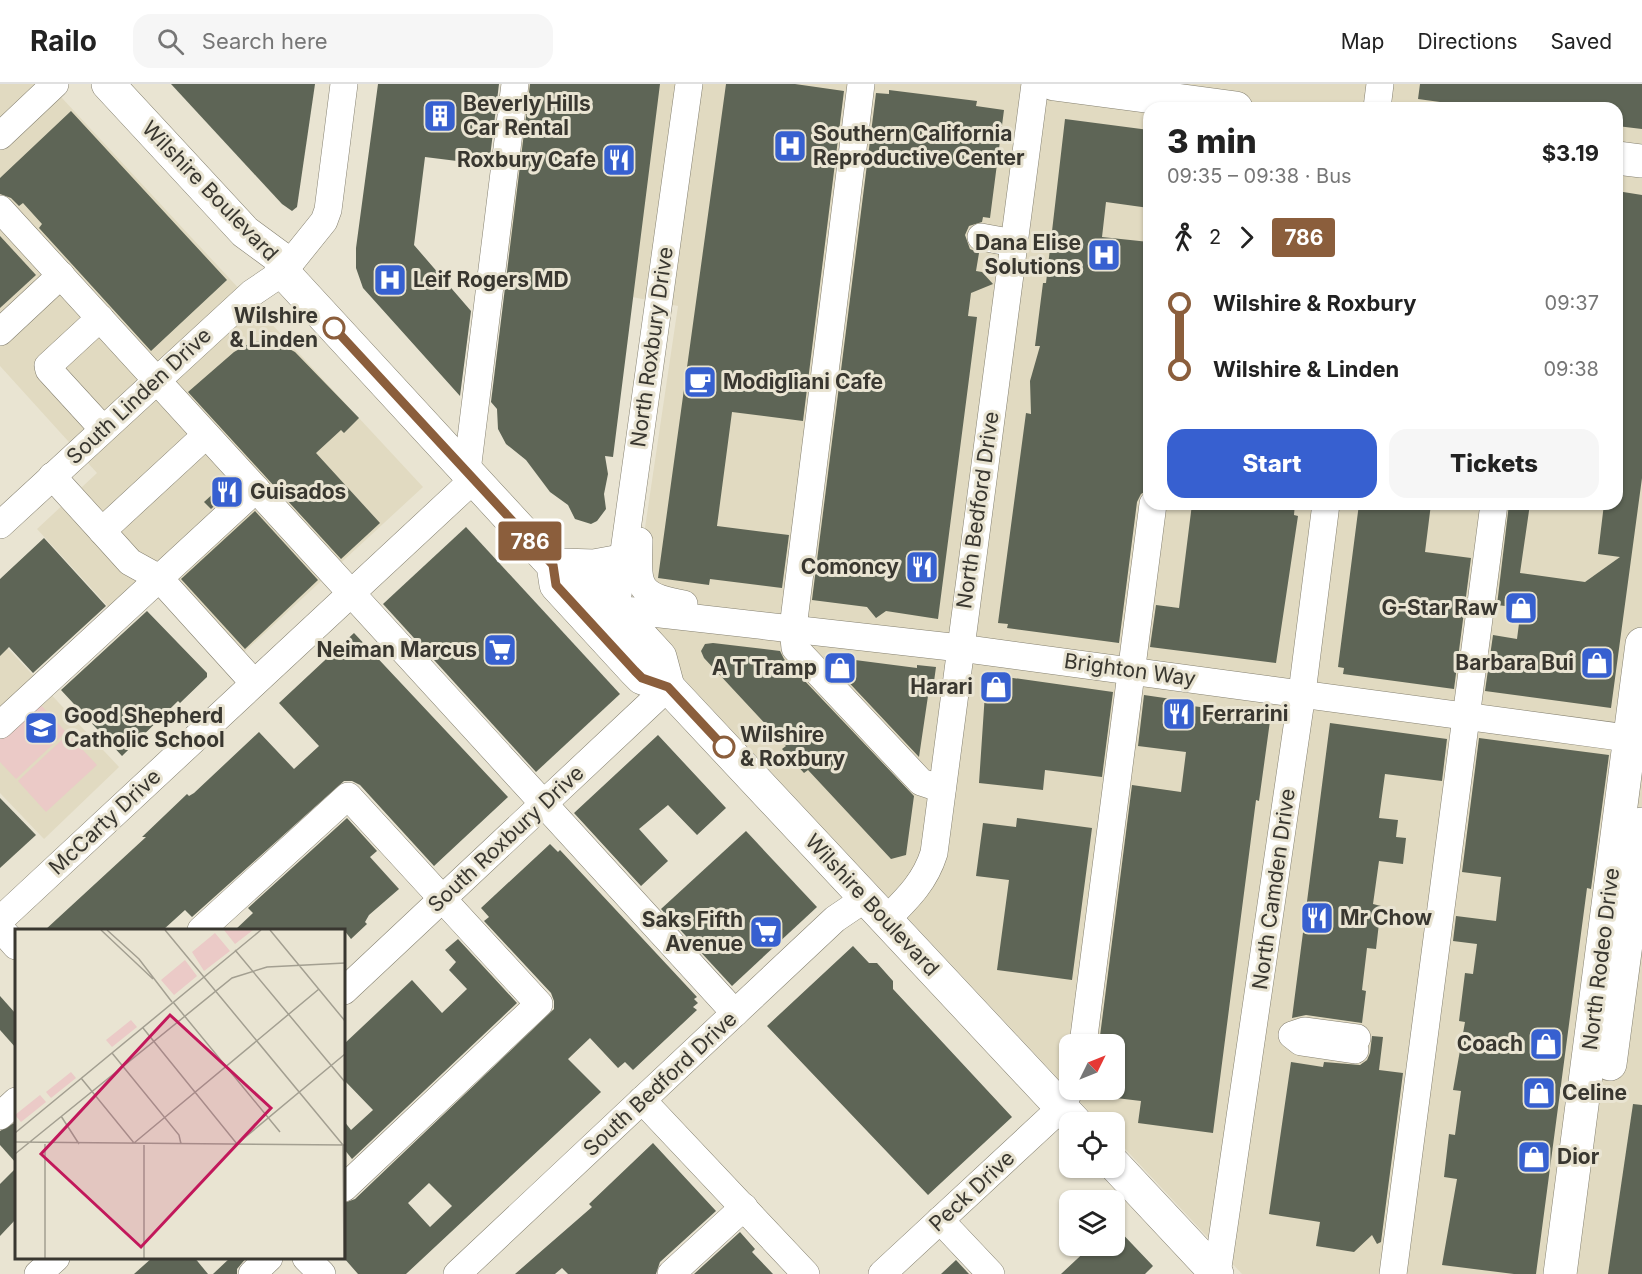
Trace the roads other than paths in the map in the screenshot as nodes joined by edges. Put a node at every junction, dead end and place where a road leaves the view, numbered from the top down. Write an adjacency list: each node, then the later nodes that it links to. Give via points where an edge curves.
1 (55, 84): 12 (street)
2 (108, 84): 18 (main road, Wilshire Boulevard, via 245,232 279,256)
3 (344, 84): 18 (street, South Linden Drive, via 328,210 318,231)
4 (515, 84): 25 (street)
5 (688, 84): 28 (street, North Roxbury Drive)
6 (861, 84): 39 (street)
7 (1035, 84): 17 (street, North Bedford Drive)
8 (1054, 84): 10 (main road)
9 (1380, 84): 11 (street)
10 (1177, 102)
11 (1378, 102)
12 (0, 136)
13 (1623, 159): 14 (main road)
14 (1642, 161)
15 (0, 209): 19 (street)
16 (981, 237): 17 (street)
17 (1014, 243): 41 (street, North Bedford Drive)
18 (283, 272): 22 (street, South Linden Drive, via 252,292); 25 (main road, Wilshire Boulevard)
19 (61, 275): 20 (street); 21 (street)
20 (100, 318): 22 (street); 23 (street, via 48,366)
21 (0, 332)
22 (156, 380): 23 (street, South Linden Drive); 24 (street)
23 (104, 429): 26 (street, South Linden Drive)
24 (207, 435): 27 (street); 33 (street)
25 (470, 475): 35 (main road, Wilshire Boulevard); 37 (street, McCarty Drive)
26 (52, 476): 32 (street, South Linden Drive); 33 (street)
27 (256, 489): 36 (street); 37 (street)
28 (632, 492): 34 (street, North Roxbury Drive); 39 (street, via 640,519 638,577 645,590 660,600 777,618)
29 (1152, 510): 42 (street)
30 (1325, 510): 45 (street, North Camden Drive)
31 (1494, 510): 47 (street)
32 (0, 525)
33 (102, 531): 36 (street, via 130,562)
34 (621, 561): 35 (main road, via 594,566); 38 (street, North Roxbury Drive)
35 (553, 565): 38 (main road, Wilshire Boulevard, via 580,571); 44 (main road, Wilshire Boulevard, via 556,585 635,671 642,678)
36 (159, 578): 43 (street); 46 (street)
37 (351, 594): 43 (street, McCarty Drive); 50 (street)
38 (616, 609): 39 (street, Brighton Way); 44 (main road, Wilshire Boulevard, via 660,657)
39 (791, 628): 41 (street, Brighton Way); 49 (street, via 795,648 921,782)
40 (1642, 644): 48 (main road, North Rodeo Drive)
41 (960, 648): 42 (street, Brighton Way); 49 (street, North Bedford Drive)
42 (1132, 670): 45 (street, Brighton Way); 61 (street)
43 (255, 683): 54 (street, McCarty Drive)
44 (668, 687): 50 (street, South Roxbury Drive); 53 (main road, Wilshire Boulevard)
45 (1302, 693): 47 (street, Brighton Way); 60 (street, North Camden Drive)
46 (0, 725)
47 (1483, 725): 48 (street, Brighton Way); 83 (street)
48 (1636, 740): 84 (main road, North Rodeo Drive)
49 (942, 789): 53 (street, North Bedford Drive, via 928,873 915,891)
50 (544, 805): 52 (street, South Roxbury Drive); 59 (street)
51 (1642, 824): 85 (main road, North Rodeo Drive)
52 (444, 898): 56 (street, via 348,796); 58 (street, South Roxbury Drive); 68 (street, via 539,1004)
53 (876, 909): 59 (street, South Bedford Drive, via 835,920); 65 (main road, Wilshire Boulevard)
54 (0, 920)
55 (0, 928): 57 (street)
56 (202, 929)
57 (15, 945)
58 (345, 990)
59 (735, 1013): 63 (street, South Bedford Drive)
60 (1254, 1029): 62 (street, via 1292,1035 1304,1031); 82 (street, North Camden Drive)
61 (1084, 1034)
62 (1356, 1044)
63 (642, 1100): 69 (street); 77 (street, South Bedford Drive)
64 (15, 1102): 66 (street)
65 (1069, 1106): 70 (street, Peck Drive)
66 (0, 1116)
67 (1125, 1176): 82 (main road)
68 (345, 1187)
69 (744, 1207): 78 (street); 79 (street)
70 (940, 1220): 80 (street, Peck Drive); 81 (street)
71 (54, 1259): 74 (street)
72 (267, 1259): 75 (street)
73 (308, 1259): 76 (street)
74 (38, 1274)
75 (252, 1274)
76 (322, 1274)
77 (457, 1274)
78 (671, 1274)
79 (806, 1274)
80 (882, 1274)
81 (991, 1274)
82 (1217, 1274)
83 (1393, 1274)
84 (1560, 1274)
85 (1583, 1274)

